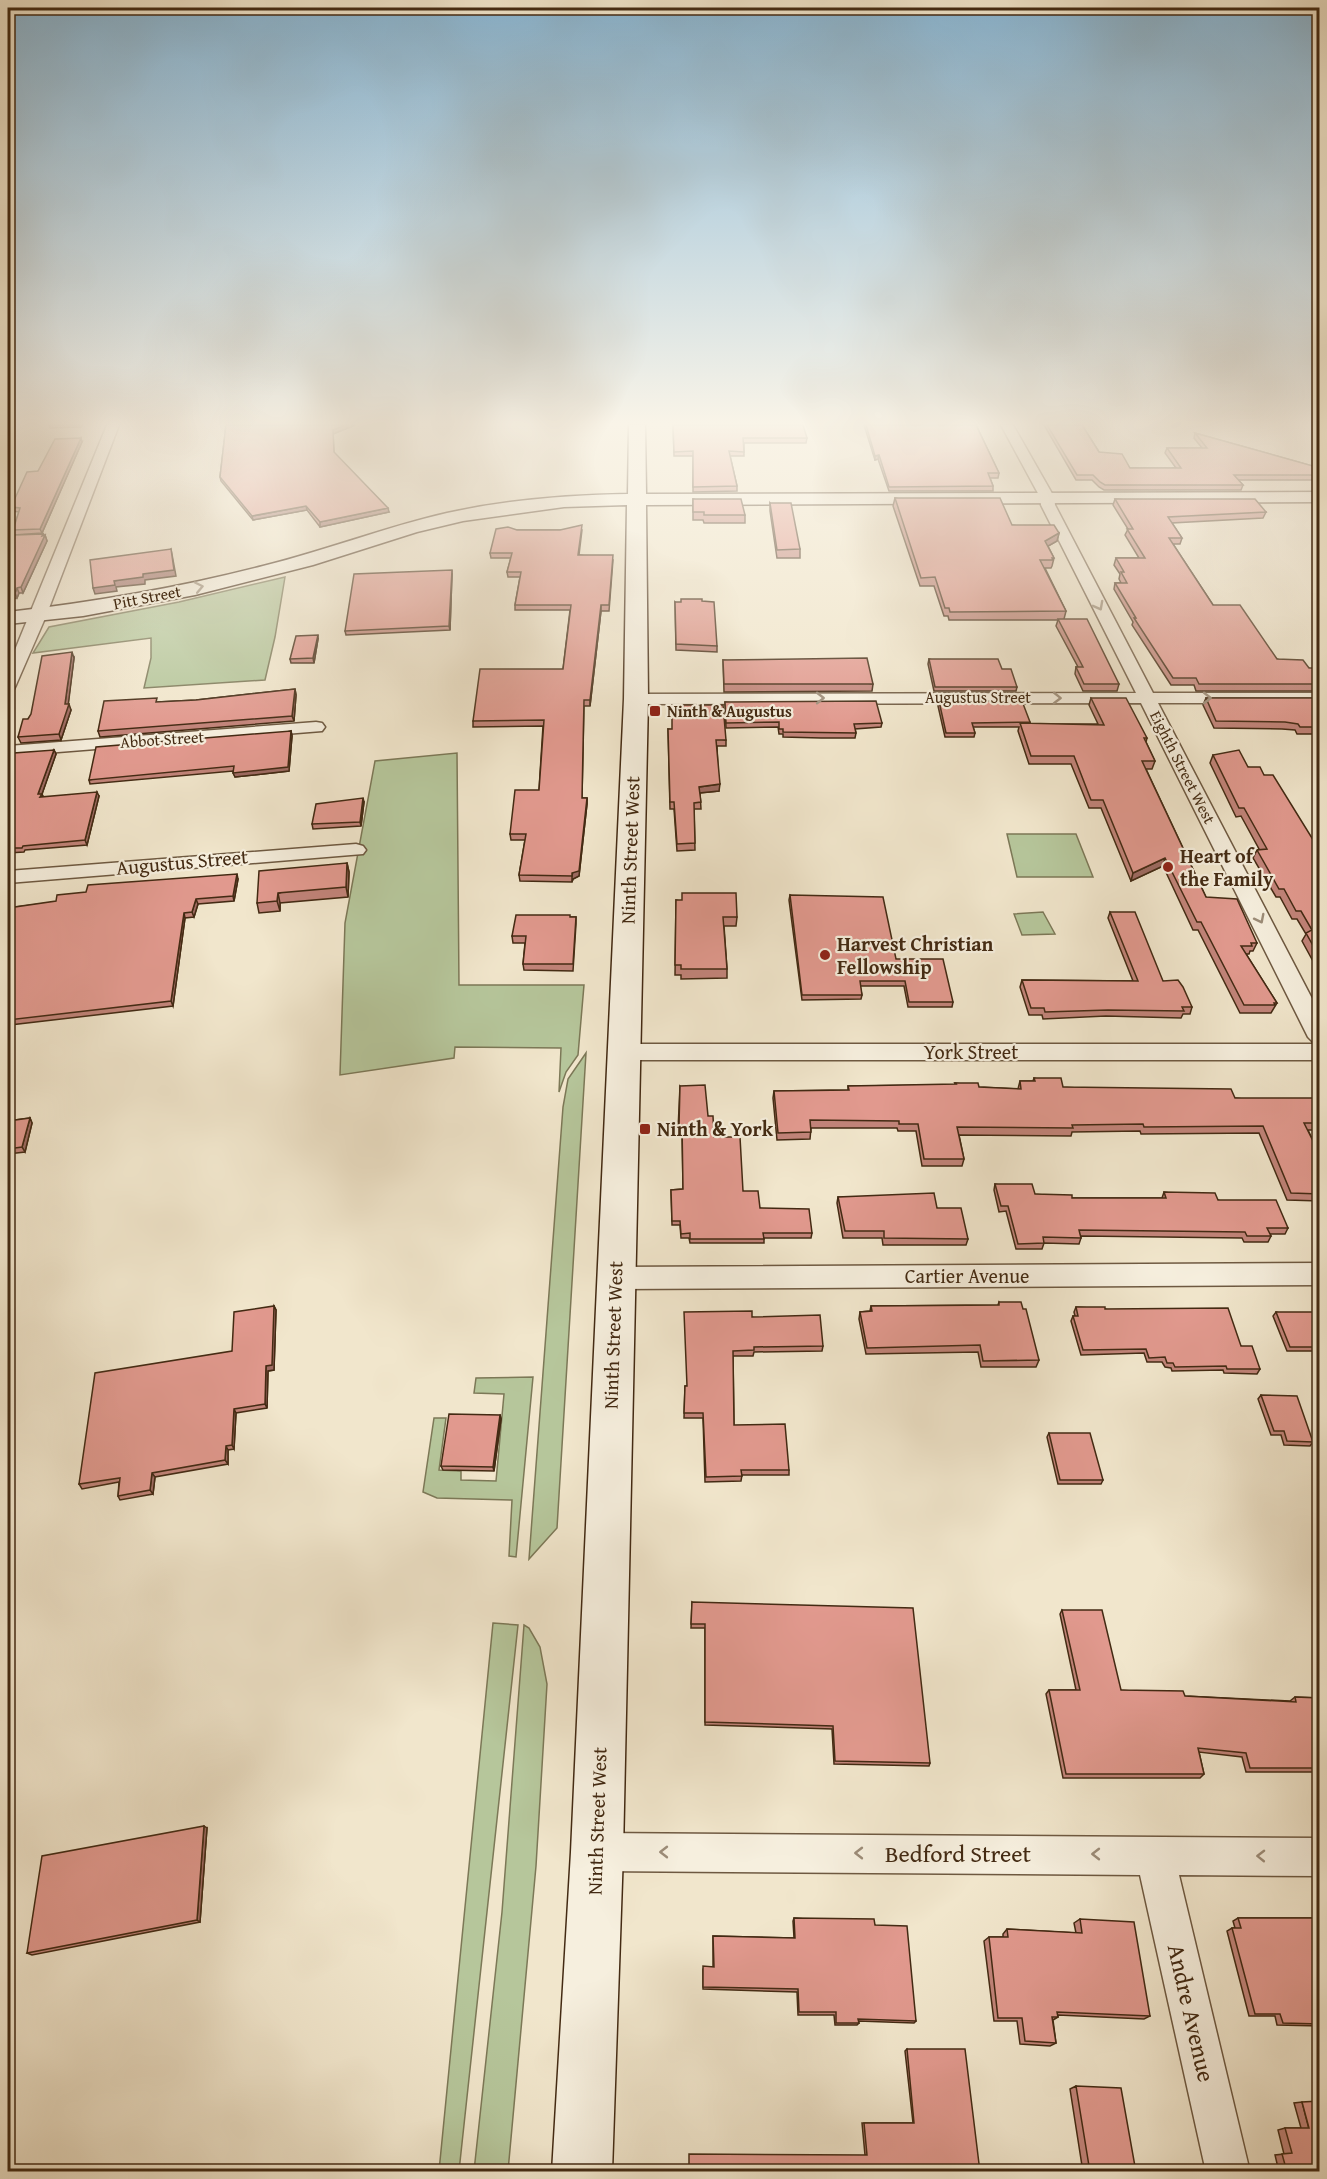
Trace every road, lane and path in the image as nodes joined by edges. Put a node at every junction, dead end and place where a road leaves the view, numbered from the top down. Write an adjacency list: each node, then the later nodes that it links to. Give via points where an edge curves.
1 (73, 527): 5 (street)
2 (420, 527): 5 (main road, Pitt Street, one-way to 2, via 225,582)
3 (636, 527): 9 (main road, Ninth Street West)
4 (1059, 527): 10 (street, Eighth Street West, one-way to 10)
5 (38, 616): 6 (main road, Pitt Street); 7 (street)
6 (8, 618)
7 (8, 685)
8 (1320, 698): 10 (street, Augustus Street, one-way to 8)
9 (636, 699): 10 (street, Augustus Street, one-way to 10); 16 (main road, Ninth Street West)
10 (1149, 699): 15 (street, Eighth Street West, one-way to 15)
11 (316, 727): 12 (street, Abbot Street)
12 (8, 751)
13 (356, 850): 14 (street, Augustus Street)
14 (8, 877)
15 (1320, 1037)
16 (623, 1052): 17 (street, York Street); 19 (main road, Ninth Street West)
17 (1320, 1052)
18 (1320, 1274): 19 (street, Cartier Avenue)
19 (615, 1278): 20 (main road, Ninth Street West)
20 (597, 1852): 21 (street, Bedford Street, one-way to 20); 23 (main road, Ninth Street West)
21 (1155, 1855): 22 (street, Bedford Street, one-way to 21); 24 (street, Andre Avenue)
22 (1320, 1857)
23 (582, 2172)
24 (1228, 2172)

